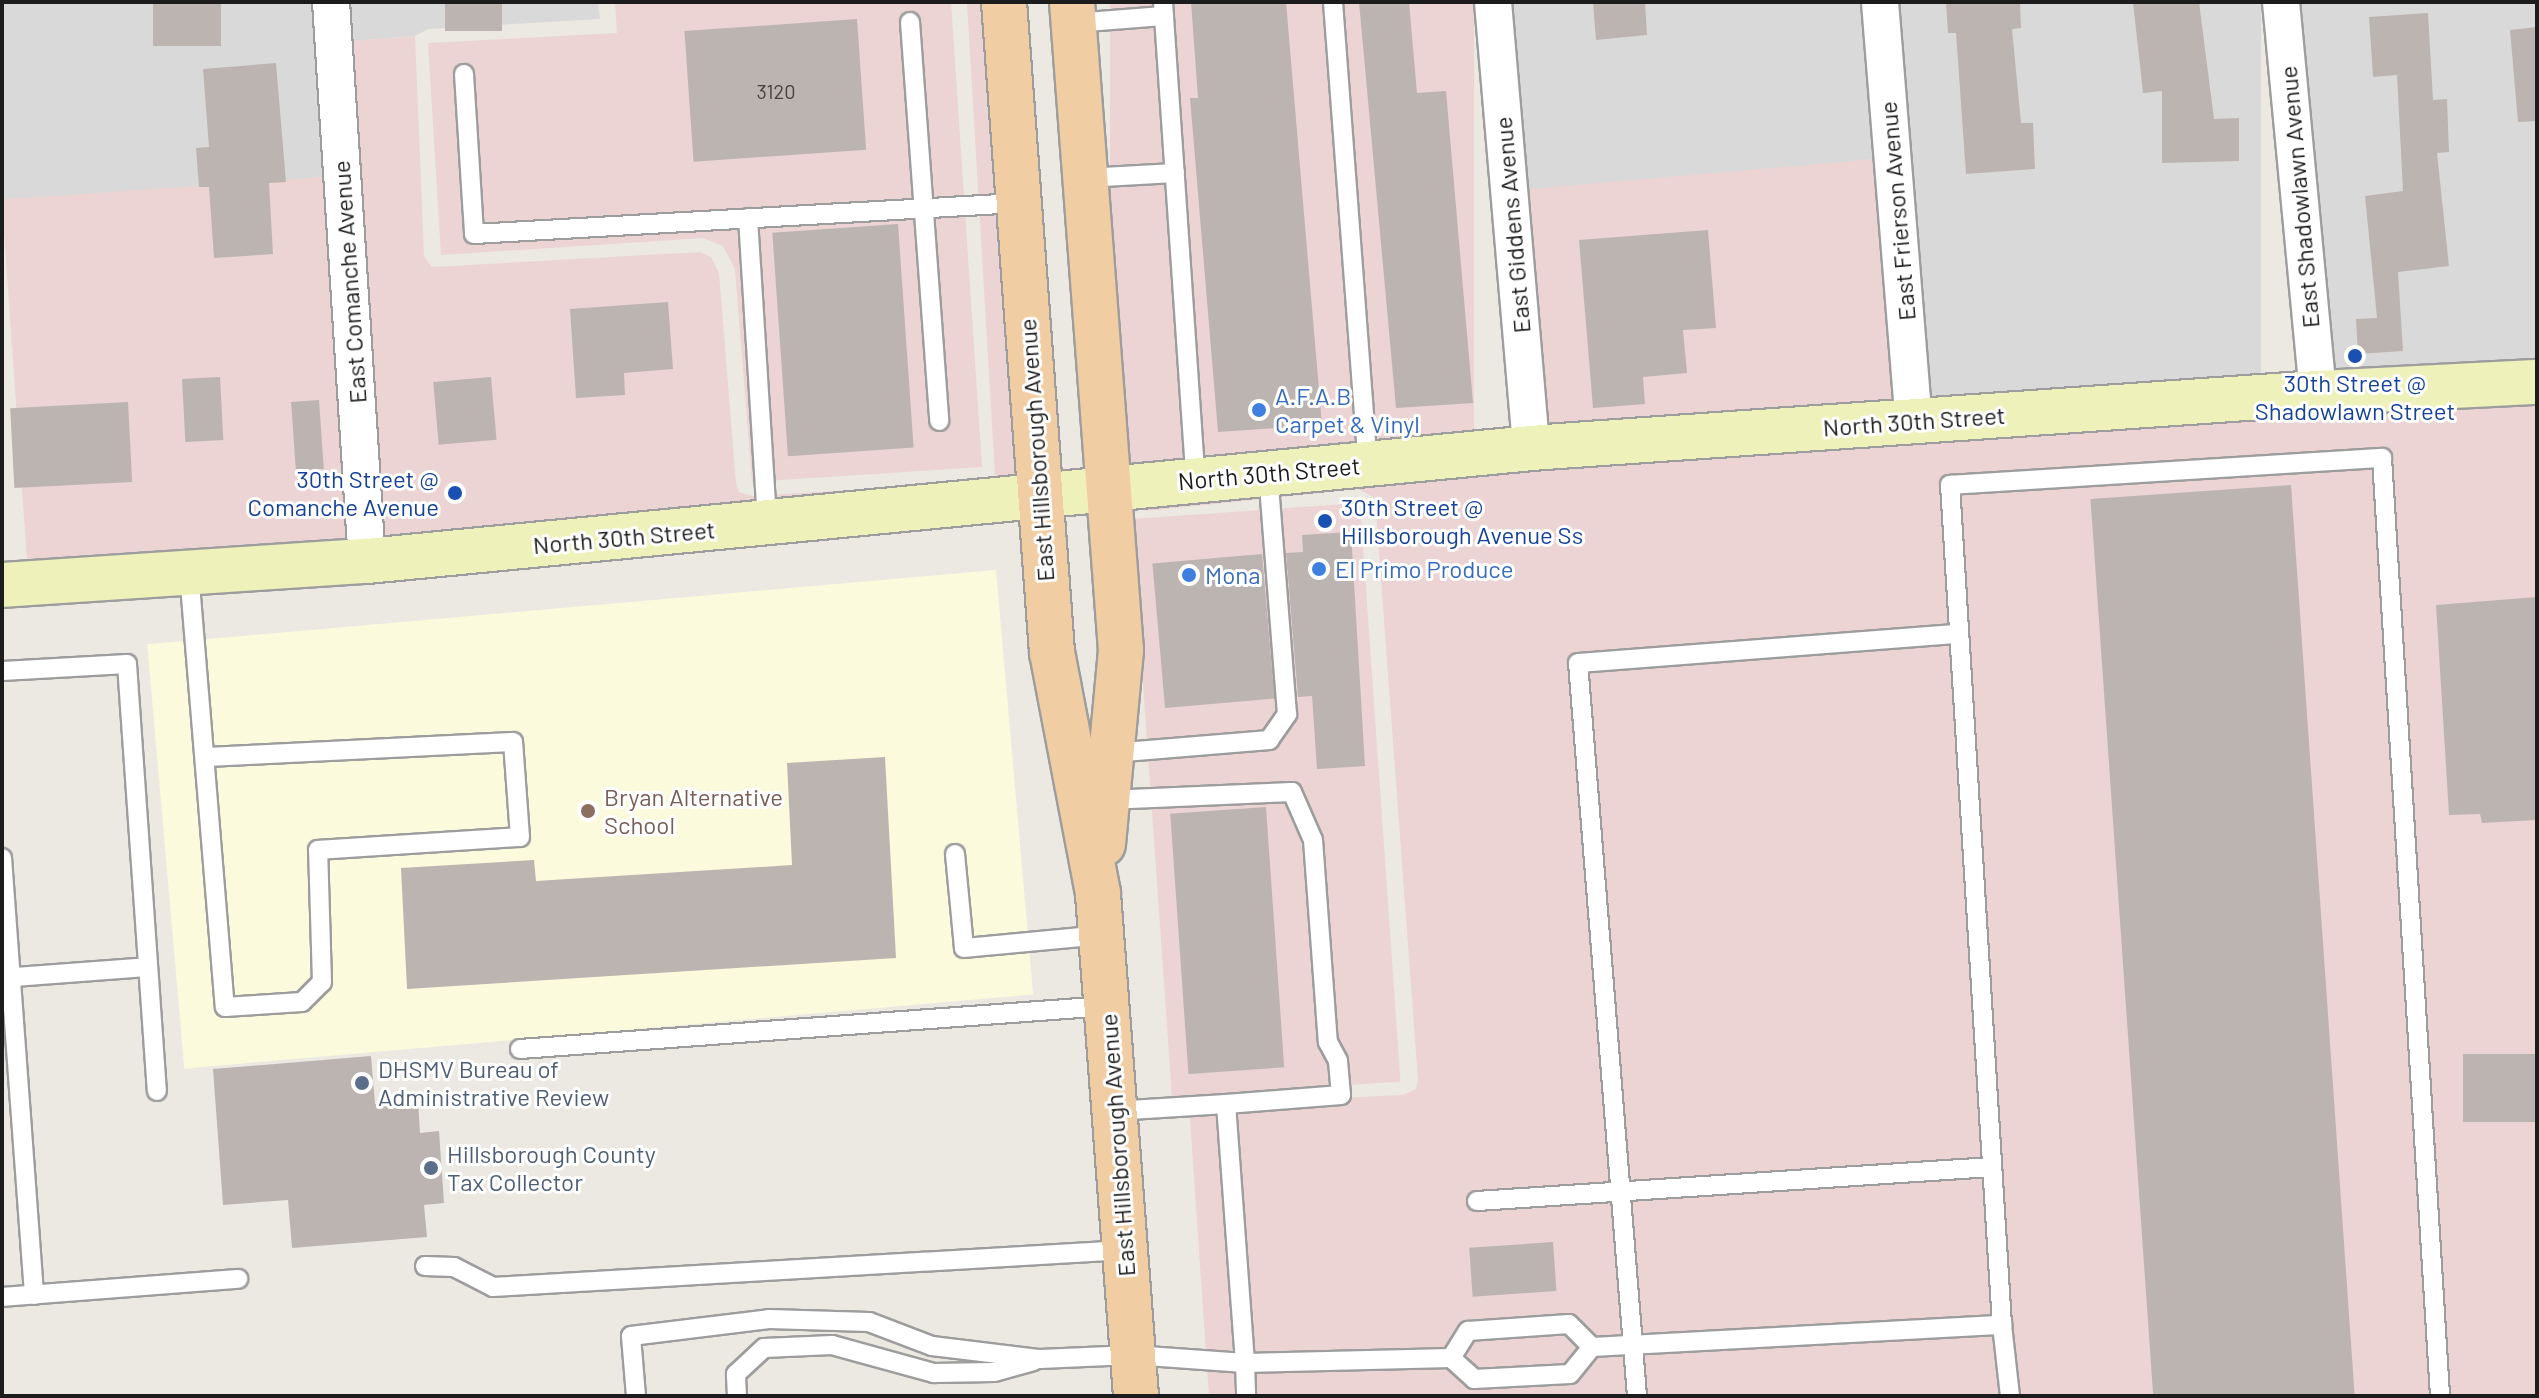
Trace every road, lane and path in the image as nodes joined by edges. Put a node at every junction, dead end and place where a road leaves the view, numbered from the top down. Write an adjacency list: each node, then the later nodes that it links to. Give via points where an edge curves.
1 (331, 2): 27 (street, East Comanche Avenue)
2 (1004, 2): 13 (main road, East Hillsborough Avenue)
3 (1333, 2): 21 (lane)
4 (1493, 2): 20 (street, East Giddens Avenue)
5 (1880, 2): 19 (street, East Frierson Avenue)
6 (2281, 2): 17 (street, East Shadowlawn Avenue)
7 (1164, 9): 8 (lane); 11 (lane)
8 (1072, 13): 12 (main road, East Hillsborough Avenue)
9 (910, 22): 14 (lane)
10 (464, 74): 15 (lane, via 474,234)
11 (1175, 173): 12 (lane); 23 (lane)
12 (1085, 178): 24 (main road, East Hillsborough Avenue)
13 (1018, 203): 14 (lane); 25 (main road, East Hillsborough Avenue)
14 (924, 208): 15 (lane); 18 (lane)
15 (748, 218): 26 (lane)
16 (2537, 382): 17 (street, North 30th Street)
17 (2318, 393): 19 (street, North 30th Street)
18 (939, 421)
19 (1914, 421): 20 (street, North 30th Street)
20 (1531, 448): 21 (street, North 30th Street)
21 (1368, 464): 22 (street, North 30th Street)
22 (1268, 473): 23 (street, North 30th Street); 32 (lane, via 1287,714 1269,740)
23 (1196, 480): 24 (street, North 30th Street)
24 (1110, 489): 25 (street, North 30th Street); 32 (main road, East Hillsborough Avenue, via 1121,650)
25 (1039, 499): 26 (street, North 30th Street); 37 (main road, East Hillsborough Avenue, via 1052,652)
26 (767, 524): 27 (street, North 30th Street)
27 (367, 561): 28 (street, North 30th Street)
28 (189, 572): 29 (street, North 30th Street); 33 (lane)
29 (2, 585)
30 (1959, 634): 45 (lane); 46 (lane, via 1578,663); 65 (lane, via 1950,485 2382,458)
31 (2, 671): 38 (lane, via 127,664)
32 (1112, 753): 34 (main road, East Hillsborough Avenue)
33 (206, 757): 33 (lane, via 225,1007 302,1002 322,982 318,850 520,837 513,742)
34 (1107, 800): 37 (main road, East Hillsborough Avenue); 43 (lane, via 1292,792 1313,840 1328,1042 1338,1061 1341,1095)
35 (955, 854): 37 (lane, via 964,948)
36 (2, 858): 39 (lane)
37 (1099, 914): 40 (main road, East Hillsborough Avenue)
38 (148, 967): 39 (lane); 42 (lane)
39 (6, 977): 51 (lane)
40 (1107, 1006): 41 (lane); 44 (main road, East Hillsborough Avenue)
41 (520, 1049)
42 (157, 1091)
43 (1226, 1104): 44 (lane); 58 (lane)
44 (1114, 1111): 48 (main road, East Hillsborough Avenue)
45 (1992, 1167): 46 (lane); 53 (lane)
46 (1622, 1190): 47 (lane); 54 (lane)
47 (1477, 1201)
48 (1125, 1250): 49 (lane, via 493,1287 454,1267); 59 (main road, East Hillsborough Avenue)
49 (425, 1266)
50 (238, 1279): 51 (lane)
51 (34, 1295): 52 (lane)
52 (2, 1297)
53 (2002, 1325): 54 (lane); 64 (lane)
54 (1631, 1346): 55 (lane); 63 (lane)
55 (1592, 1347): 56 (lane, via 1570,1374 1474,1379); 56 (lane, via 1569,1324 1468,1331)
56 (1451, 1358): 58 (lane)
57 (1040, 1359): 59 (lane); 60 (lane, via 932,1346 869,1322 769,1319 631,1336); 61 (lane, via 994,1372 934,1373 832,1345 764,1348 736,1374)
58 (1245, 1363): 59 (lane); 62 (lane)
59 (1134, 1376)
60 (636, 1396)
61 (737, 1396)
62 (1246, 1396)
63 (1637, 1396)
64 (2010, 1396)
65 (2440, 1396)

